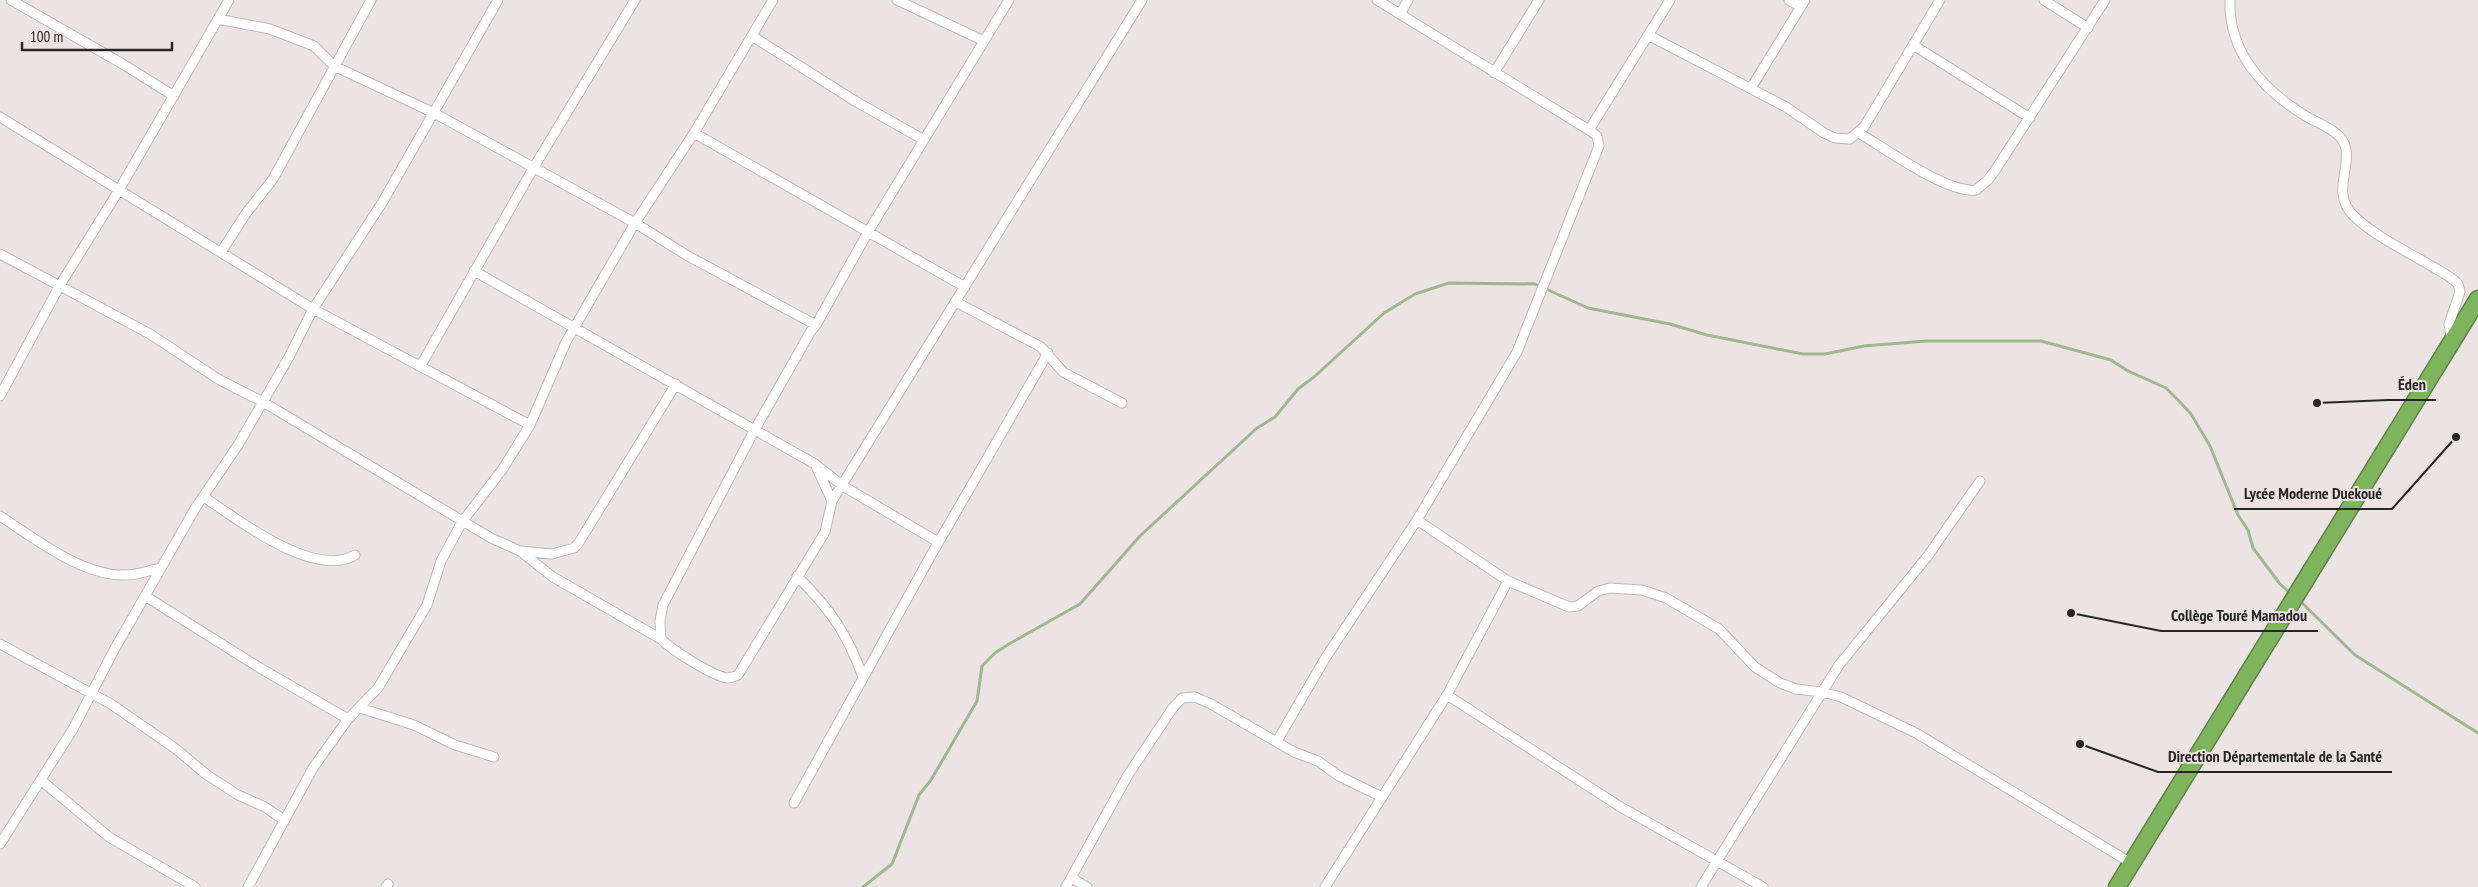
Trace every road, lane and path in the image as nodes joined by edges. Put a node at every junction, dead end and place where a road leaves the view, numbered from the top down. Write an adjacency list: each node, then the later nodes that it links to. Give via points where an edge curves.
1 (11, 0): 30 (street)
2 (230, 0): 21 (street)
3 (370, 0): 27 (street)
4 (498, 0): 31 (street)
5 (635, 0): 38 (street)
6 (773, 0): 24 (street)
7 (897, 0): 25 (street)
8 (1009, 0): 25 (street)
9 (1142, 0): 46 (street)
10 (1377, 0): 20 (street)
11 (1408, 0): 20 (street)
12 (1540, 0): 28 (street)
13 (1670, 0): 23 (street)
14 (1789, 0): 19 (street)
15 (1940, 0): 26 (street)
16 (2044, 0): 22 (street)
17 (2105, 0): 22 (street)
18 (2230, 0): 52 (street, via 2230,25 2248,65 2280,99 2335,132 2344,144 2342,189 2346,207 2362,224 2458,284 2460,292 2449,324)
19 (1803, 3): 29 (street)
20 (1400, 14): 28 (street)
21 (218, 20): 27 (street, via 270,29 314,46); 30 (street)
22 (2088, 28): 33 (street)
23 (1648, 35): 29 (street); 34 (street)
24 (752, 36): 35 (street); 37 (street)
25 (984, 42): 37 (street)
26 (1913, 45): 33 (street); 36 (street)
27 (334, 66): 31 (street); 42 (street, via 273,180)
28 (1494, 73): 34 (street)
29 (1751, 88): 36 (street, via 1835,138 1850,139)
30 (174, 96): 39 (street)
31 (434, 112): 38 (street); 49 (street, via 382,202)
32 (0, 117): 39 (street)
33 (2030, 118): 36 (street, via 1988,180 1976,190 1941,182)
34 (1589, 130): 67 (street, via 1597,136 1599,146 1517,352)
35 (694, 133): 40 (street); 41 (street)
36 (1859, 133)
37 (924, 140): 41 (street)
38 (534, 167): 40 (street); 44 (street)
39 (119, 190): 42 (street); 45 (street)
40 (635, 223): 50 (street, via 688,256); 51 (street)
41 (868, 232): 46 (street); 50 (street)
42 (221, 252): 49 (street)
43 (0, 254): 45 (street)
44 (474, 271): 51 (street); 54 (street)
45 (60, 285): 56 (street); 57 (street, via 150,334 218,379)
46 (965, 287): 48 (street)
47 (2478, 299): 52 (highway)
48 (956, 302): 53 (street); 63 (street)
49 (313, 309): 54 (street); 57 (street)
50 (816, 325): 60 (street)
51 (574, 329): 55 (street); 59 (street)
52 (2452, 342): 92 (highway)
53 (1048, 353): 58 (street, via 1063,372); 69 (street)
54 (421, 365): 59 (street)
55 (676, 384): 60 (street); 70 (street, via 578,544 552,554)
56 (0, 396)
57 (263, 402): 64 (street); 68 (street)
58 (1122, 403)
59 (530, 425): 68 (street, via 502,470)
60 (754, 431): 61 (street); 76 (street, via 663,604)
61 (815, 464): 63 (street); 65 (street)
62 (1980, 481): 79 (street, via 1927,557 1863,633)
63 (843, 486): 65 (street); 69 (street)
64 (204, 498): 71 (street, via 265,536 305,556 330,562); 72 (street)
65 (832, 501): 73 (street, via 825,532)
66 (0, 516): 72 (street, via 75,562 100,572 126,576)
67 (1417, 520): 74 (street); 84 (street, via 1326,656)
68 (462, 522): 70 (street); 82 (street, via 441,561 427,605 378,688)
69 (938, 542): 78 (street)
70 (520, 551): 76 (street, via 553,577)
71 (355, 555)
72 (161, 568): 75 (street)
73 (797, 576): 76 (street, via 738,675 728,678 713,672 678,653); 78 (street, via 826,605 851,644)
74 (1508, 581): 79 (street, via 1569,608 1578,606 1598,591 1610,588 1642,590 1666,598 1719,629 1755,667 1780,683 1796,689); 81 (street)
75 (145, 596): 80 (street); 83 (street)
76 (661, 639)
77 (0, 644): 80 (street)
78 (864, 677): 88 (street)
79 (1822, 692): 91 (street); 92 (street, via 1916,733)
80 (90, 694): 86 (street); 89 (street, via 112,704 207,775)
81 (1447, 695): 87 (street); 91 (street, via 1619,806)
82 (360, 708): 83 (street); 85 (street, via 414,725)
83 (348, 719): 89 (street, via 312,768)
84 (1277, 740): 87 (street); 93 (street, via 1201,699 1182,698 1128,775)
85 (494, 757)
86 (42, 780): 90 (street); 94 (street, via 109,837)
87 (1382, 797): 98 (street)
88 (794, 803)
89 (284, 820): 95 (street)
90 (0, 844)
91 (1717, 861): 99 (street); 100 (street)
92 (2131, 864): 101 (highway)
93 (1072, 878): 96 (street); 97 (street)
94 (195, 887)
95 (248, 887)
96 (1066, 887)
97 (1087, 887)
98 (1325, 887)
99 (1701, 887)
100 (1764, 887)
101 (2117, 887)

